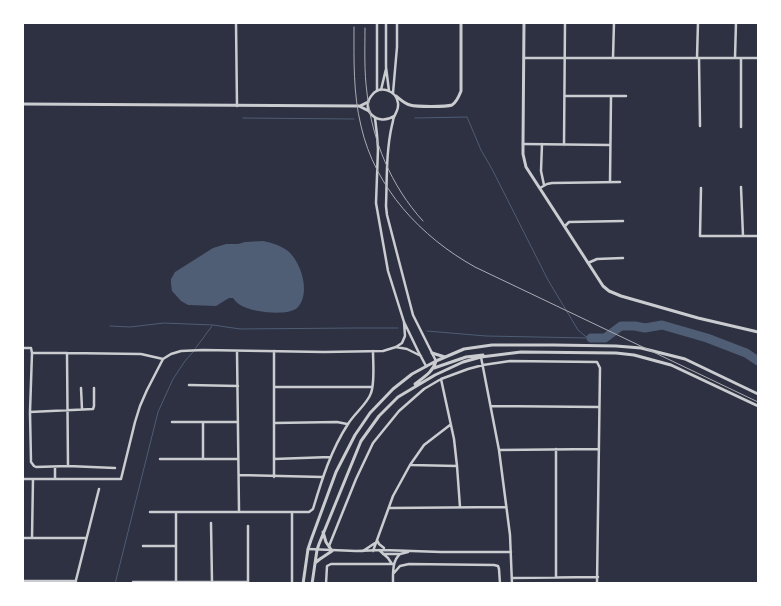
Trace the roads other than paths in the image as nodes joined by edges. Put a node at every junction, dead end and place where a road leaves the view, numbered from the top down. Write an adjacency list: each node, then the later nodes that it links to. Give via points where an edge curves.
1 (236, 22): 27 (street)
2 (377, 22): 19 (street)
3 (386, 22): 18 (street)
4 (397, 22): 20 (street, via 398,47)
5 (461, 22): 21 (street, via 461,91 453,104 411,106)
6 (524, 22): 11 (street)
7 (565, 22): 12 (street)
8 (614, 22): 13 (street)
9 (698, 22): 14 (street)
10 (736, 22): 15 (street)
11 (524, 58): 12 (street); 34 (street)
12 (565, 58): 13 (street); 22 (street)
13 (613, 58): 14 (street)
14 (698, 58): 15 (street); 32 (street)
15 (735, 58): 16 (street)
16 (741, 58): 17 (street); 33 (street)
17 (758, 58)
18 (386, 67): 19 (street); 20 (street)
19 (379, 90): 20 (street); 25 (street)
20 (391, 92): 21 (street)
21 (396, 96): 30 (street, via 399,107)
22 (565, 96): 23 (street); 36 (street)
23 (611, 96): 24 (street); 37 (street)
24 (626, 96)
25 (368, 102): 28 (street); 29 (street)
26 (22, 104): 27 (street)
27 (237, 106): 28 (street)
28 (359, 106): 29 (street)
29 (369, 111): 31 (street)
30 (394, 116): 31 (street, via 385,120); 59 (street, via 388,142 387,215 413,315)
31 (375, 118): 50 (street, via 378,149 376,203 388,271)
32 (700, 126)
33 (741, 127)
34 (523, 144): 35 (street); 42 (street, via 526,167)
35 (542, 144): 36 (street); 40 (street)
36 (564, 144): 37 (street)
37 (610, 145): 38 (street)
38 (610, 182): 39 (street); 40 (street)
39 (620, 182)
40 (544, 185): 42 (street)
41 (741, 187): 46 (street)
42 (540, 188): 45 (street)
43 (701, 188): 46 (street, via 700,236)
44 (623, 221): 45 (street, via 569,222)
45 (565, 226): 49 (street)
46 (743, 236): 47 (street)
47 (758, 236)
48 (623, 258): 49 (street)
49 (588, 263): 51 (street, via 606,289 621,296)
50 (404, 322): 52 (street, via 406,336); 61 (street)
51 (758, 332)
52 (396, 347): 56 (street); 61 (street)
53 (22, 348): 57 (street, via 31,348)
54 (237, 350): 55 (street); 64 (street, via 181,351); 71 (street)
55 (274, 351): 56 (street); 72 (street)
56 (373, 351): 73 (street)
57 (32, 352): 58 (street); 83 (street)
58 (67, 352): 64 (street, via 141,354); 82 (street)
59 (432, 353): 62 (street); 65 (street)
60 (490, 355): 63 (street); 68 (street, via 471,356); 79 (street, via 521,352 634,355 671,365)
61 (421, 356): 67 (street)
62 (446, 357): 65 (street); 76 (street, via 492,345 641,348 685,359)
63 (481, 357): 66 (street); 77 (street, via 435,374)
64 (163, 359): 108 (street, via 140,406 121,479)
65 (436, 361): 67 (street); 68 (street)
66 (483, 365): 69 (street); 78 (street); 80 (street, via 597,362 600,368)
67 (425, 367): 68 (street); 127 (street, via 381,400 355,435 336,472)
68 (434, 368): 77 (street)
69 (441, 379): 89 (street); 126 (street, via 399,410 373,443)
70 (189, 386): 71 (street)
71 (238, 386): 86 (street)
72 (274, 387): 73 (street); 87 (street)
73 (373, 387): 88 (street, via 370,396)
74 (81, 388): 81 (street)
75 (94, 388): 81 (street, via 93,409)
76 (758, 394)
77 (398, 397): 119 (street, via 361,441)
78 (491, 406): 80 (street); 92 (street)
79 (758, 406)
80 (599, 407): 91 (street)
81 (82, 409): 82 (street)
82 (68, 411): 83 (street); 100 (street)
83 (30, 412): 99 (street, via 30,462 34,466)
84 (172, 422): 85 (street)
85 (203, 422): 86 (street); 94 (street)
86 (238, 422): 95 (street)
87 (274, 423): 88 (street); 96 (street)
88 (348, 424): 93 (street)
89 (450, 425): 98 (street, via 424,445); 101 (street)
90 (556, 449): 91 (street); 92 (street); 142 (street)
91 (599, 449): 143 (street)
92 (499, 450): 110 (street)
93 (330, 457): 96 (street); 105 (street)
94 (203, 458): 95 (street); 97 (street)
95 (238, 459): 103 (street)
96 (274, 459): 104 (street)
97 (160, 460)
98 (410, 465): 101 (street); 111 (street)
99 (55, 466): 100 (street); 108 (street)
100 (68, 466): 102 (street)
101 (457, 466): 112 (street)
102 (115, 468)
103 (238, 475): 104 (street); 113 (street)
104 (274, 476): 105 (street)
105 (322, 477): 116 (street, via 312,509 309,512)
106 (22, 479): 107 (street)
107 (33, 479): 108 (street); 121 (street)
108 (55, 479)
109 (98, 489): 122 (street)
110 (506, 507): 112 (street); 135 (street)
111 (389, 508): 112 (street); 123 (street)
112 (460, 508)
113 (239, 511): 115 (street); 116 (street)
114 (150, 512): 115 (street)
115 (176, 512): 125 (street)
116 (292, 512): 151 (street)
117 (211, 522): 148 (street)
118 (248, 526): 150 (street)
119 (323, 532): 126 (street); 128 (street)
120 (22, 538): 121 (street)
121 (32, 538): 122 (street)
122 (87, 538): 146 (street)
123 (377, 541): 131 (street); 132 (street); 133 (street)
124 (143, 546): 125 (street)
125 (176, 546): 149 (street)
126 (329, 546): 129 (street)
127 (308, 549): 128 (street); 152 (street)
128 (317, 550): 129 (street); 138 (street)
129 (332, 550): 132 (street); 138 (street)
130 (379, 550): 131 (street); 133 (street); 136 (street)
131 (389, 550): 134 (street)
132 (363, 551): 133 (street)
133 (373, 551)
134 (409, 551): 135 (street); 137 (street)
135 (511, 552): 144 (street)
136 (383, 554): 137 (street); 139 (street)
137 (400, 554): 140 (street)
138 (315, 564): 153 (street)
139 (392, 564): 140 (street); 154 (street, via 331,564 327,566)
140 (393, 568): 141 (street)
141 (393, 574): 155 (street); 156 (street, via 400,566 409,564 494,565 499,569)
142 (556, 577): 143 (street); 144 (street)
143 (598, 577): 158 (street)
144 (512, 578): 157 (street)
145 (22, 580): 146 (street)
146 (76, 582)
147 (132, 582): 149 (street)
148 (212, 582): 149 (street); 150 (street)
149 (176, 583)
150 (248, 583)
151 (292, 584)
152 (303, 584)
153 (312, 584)
154 (326, 584)
155 (393, 584)
156 (500, 584)
157 (512, 584)
158 (598, 584)

